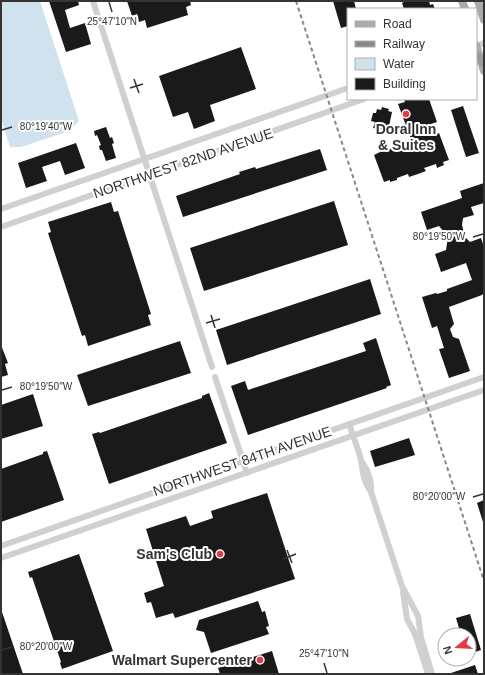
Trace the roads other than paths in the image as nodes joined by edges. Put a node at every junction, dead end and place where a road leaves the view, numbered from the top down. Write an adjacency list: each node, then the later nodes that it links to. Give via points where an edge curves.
1 (93, 1): 9 (street)
2 (478, 1): 3 (main road)
3 (484, 20)
4 (477, 48): 5 (main road)
5 (481, 58): 6 (main road)
6 (484, 71)
7 (347, 88): 9 (street, NORTHWEST 82ND AVENUE)
8 (361, 100): 10 (street, NORTHWEST 82ND AVENUE)
9 (144, 159): 10 (street); 11 (street, NORTHWEST 82ND AVENUE)
10 (150, 175): 12 (street, NORTHWEST 82ND AVENUE); 13 (street)
11 (1, 209)
12 (1, 227)
13 (212, 367)
14 (215, 377): 19 (street)
15 (484, 377): 17 (street, NORTHWEST 84TH AVENUE)
16 (484, 390): 18 (street, NORTHWEST 84TH AVENUE)
17 (349, 424): 18 (street); 19 (street, NORTHWEST 84TH AVENUE)
18 (353, 436): 20 (street, NORTHWEST 84TH AVENUE); 25 (street, via 364,477)
19 (243, 461): 20 (street); 21 (street, NORTHWEST 84TH AVENUE)
20 (247, 473): 22 (street, NORTHWEST 84TH AVENUE)
21 (166, 488): 22 (street); 23 (street, NORTHWEST 84TH AVENUE)
22 (170, 499): 24 (street, NORTHWEST 84TH AVENUE)
23 (1, 546)
24 (1, 558)
25 (402, 586): 26 (street, via 407,619 415,634); 27 (street, via 418,616 421,637)
26 (428, 674)
27 (432, 674)

